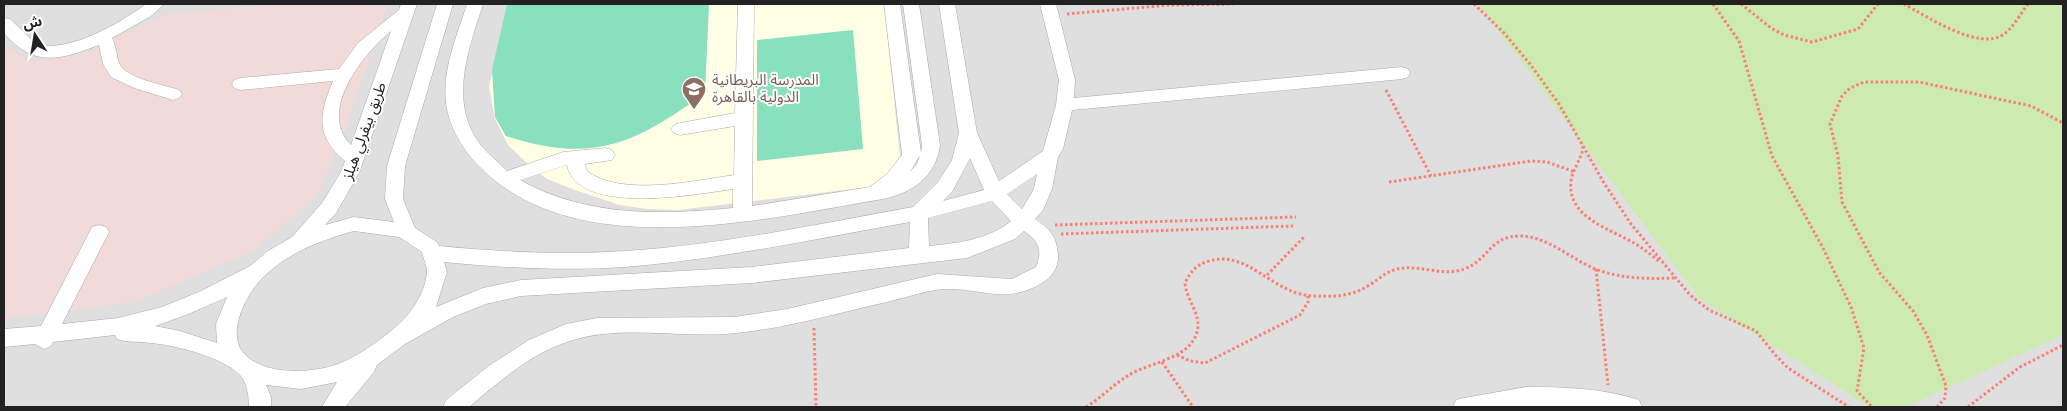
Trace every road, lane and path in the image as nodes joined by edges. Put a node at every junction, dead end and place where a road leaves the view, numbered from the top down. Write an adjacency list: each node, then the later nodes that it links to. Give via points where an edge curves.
1 (171, 4): 15 (street)
2 (445, 4): 21 (street)
3 (475, 4): 20 (street)
4 (746, 4): 28 (street)
5 (892, 4): 34 (street)
6 (911, 4): 35 (street, via 932,145)
7 (947, 4): 31 (street)
8 (1233, 4): 17 (path)
9 (1474, 4): 32 (path, via 1504,32 1530,64)
10 (1713, 4): 85 (path, via 1739,41 1772,156 1823,248 1850,307 1864,348 1857,391)
11 (1741, 4): 12 (path, via 1777,31 1812,42 1858,29)
12 (1878, 4)
13 (1904, 4): 14 (path, via 1968,37 1992,39 2007,33)
14 (2028, 4)
15 (152, 7): 19 (street)
16 (407, 8): 23 (street, via 363,46); 38 (street, طريق بيفرلي هيلز)
17 (1050, 10): 27 (street, via 1067,80)
18 (4, 23): 19 (street, via 24,45 42,52 70,49)
19 (102, 35): 26 (street, via 117,73)
20 (462, 48): 21 (street); 42 (street, via 454,74 458,120 468,141)
21 (431, 52): 51 (street, via 393,183 394,199)
22 (1402, 73): 24 (street)
23 (344, 74): 25 (street); 38 (street, via 332,104 329,124 336,142)
24 (1378, 75): 27 (street); 41 (path)
25 (240, 84)
26 (173, 94)
27 (1064, 105): 36 (street, via 1054,149)
28 (744, 118): 30 (street); 43 (street)
29 (2063, 123): 86 (path, via 2030,106 1919,82 1864,82 1842,96 1830,124 1838,156 1842,202 1879,272 1913,311 1927,335 1946,386 1945,398)
30 (680, 129)
31 (968, 133): 45 (street); 46 (street, via 961,160 945,187)
32 (1583, 144): 39 (path, via 1583,159); 59 (path, via 1631,224)
33 (606, 154): 37 (street)
34 (912, 154): 35 (street); 40 (street)
35 (930, 156): 40 (street)
36 (1049, 156): 45 (street); 50 (street)
37 (575, 157): 42 (street); 43 (street, via 578,174 584,180 619,190 674,190)
38 (355, 159): 55 (street, طريق بيفرلي هيلز, via 329,208)
39 (1575, 172): 41 (path, via 1547,162 1531,161); 59 (path, via 1571,183 1573,197 1581,210 1592,221 1634,243)
40 (908, 175): 47 (street, via 892,190)
41 (1431, 176): 44 (path)
42 (504, 179): 47 (street, via 530,194 595,215 672,220)
43 (743, 181): 47 (street)
44 (1389, 182)
45 (995, 193): 46 (street); 50 (street)
46 (919, 213): 54 (street); 57 (street)
47 (742, 215)
48 (1296, 217): 50 (path)
49 (1293, 226): 50 (path)
50 (1033, 227): 57 (street, via 967,250); 65 (street, via 1048,246 1049,259 1044,272 1029,281 1012,287 936,282)
51 (406, 230): 55 (street, via 382,224 354,224); 56 (street, via 422,240)
52 (99, 232): 67 (street)
53 (1304, 237): 62 (path)
54 (754, 243): 56 (street, via 670,254 568,260 494,259); 61 (street)
55 (295, 244): 58 (street)
56 (433, 253): 66 (street, via 438,272 434,293 422,315)
57 (918, 254): 61 (street)
58 (266, 264): 67 (street, via 205,298 152,318); 73 (street, via 243,287 229,312 226,337)
59 (1664, 265): 63 (path)
60 (1596, 269): 63 (path, via 1637,279); 64 (path, via 1536,239 1511,236 1484,250 1477,262 1465,269 1433,271 1416,266 1397,269 1354,292 1337,296); 76 (path)
61 (752, 274): 66 (street, via 521,288 483,296 446,311)
62 (1267, 275): 64 (path, via 1285,289); 71 (path, via 1239,260 1220,257 1195,267 1188,274 1185,292 1198,319 1198,328 1190,343)
63 (1675, 278): 84 (path, via 1709,310 1756,331 1778,360 1791,371)
64 (1308, 295): 71 (path, via 1308,302 1300,315 1206,363)
65 (813, 311): 79 (street, via 734,325 598,326 566,333 512,361); 80 (path)
66 (403, 336): 72 (street)
67 (46, 337): 68 (street); 70 (street); 73 (street, via 159,334)
68 (4, 338)
69 (2063, 345): 87 (path, via 2020,367)
70 (4, 346)
71 (1177, 355): 74 (path)
72 (375, 357): 75 (street, via 343,372 309,380 277,381); 78 (street)
73 (234, 359): 75 (street)
74 (1162, 362): 81 (path, via 1130,374); 82 (path)
75 (251, 373): 77 (street, via 260,397)
76 (1621, 405): 83 (street, via 1545,396 1481,402)
77 (260, 407)
78 (333, 407)
79 (454, 407)
80 (816, 407)
81 (1086, 407)
82 (1193, 407)
83 (1464, 407)
84 (1849, 407)
85 (1872, 407)
86 (1937, 407)
87 (1968, 407)

